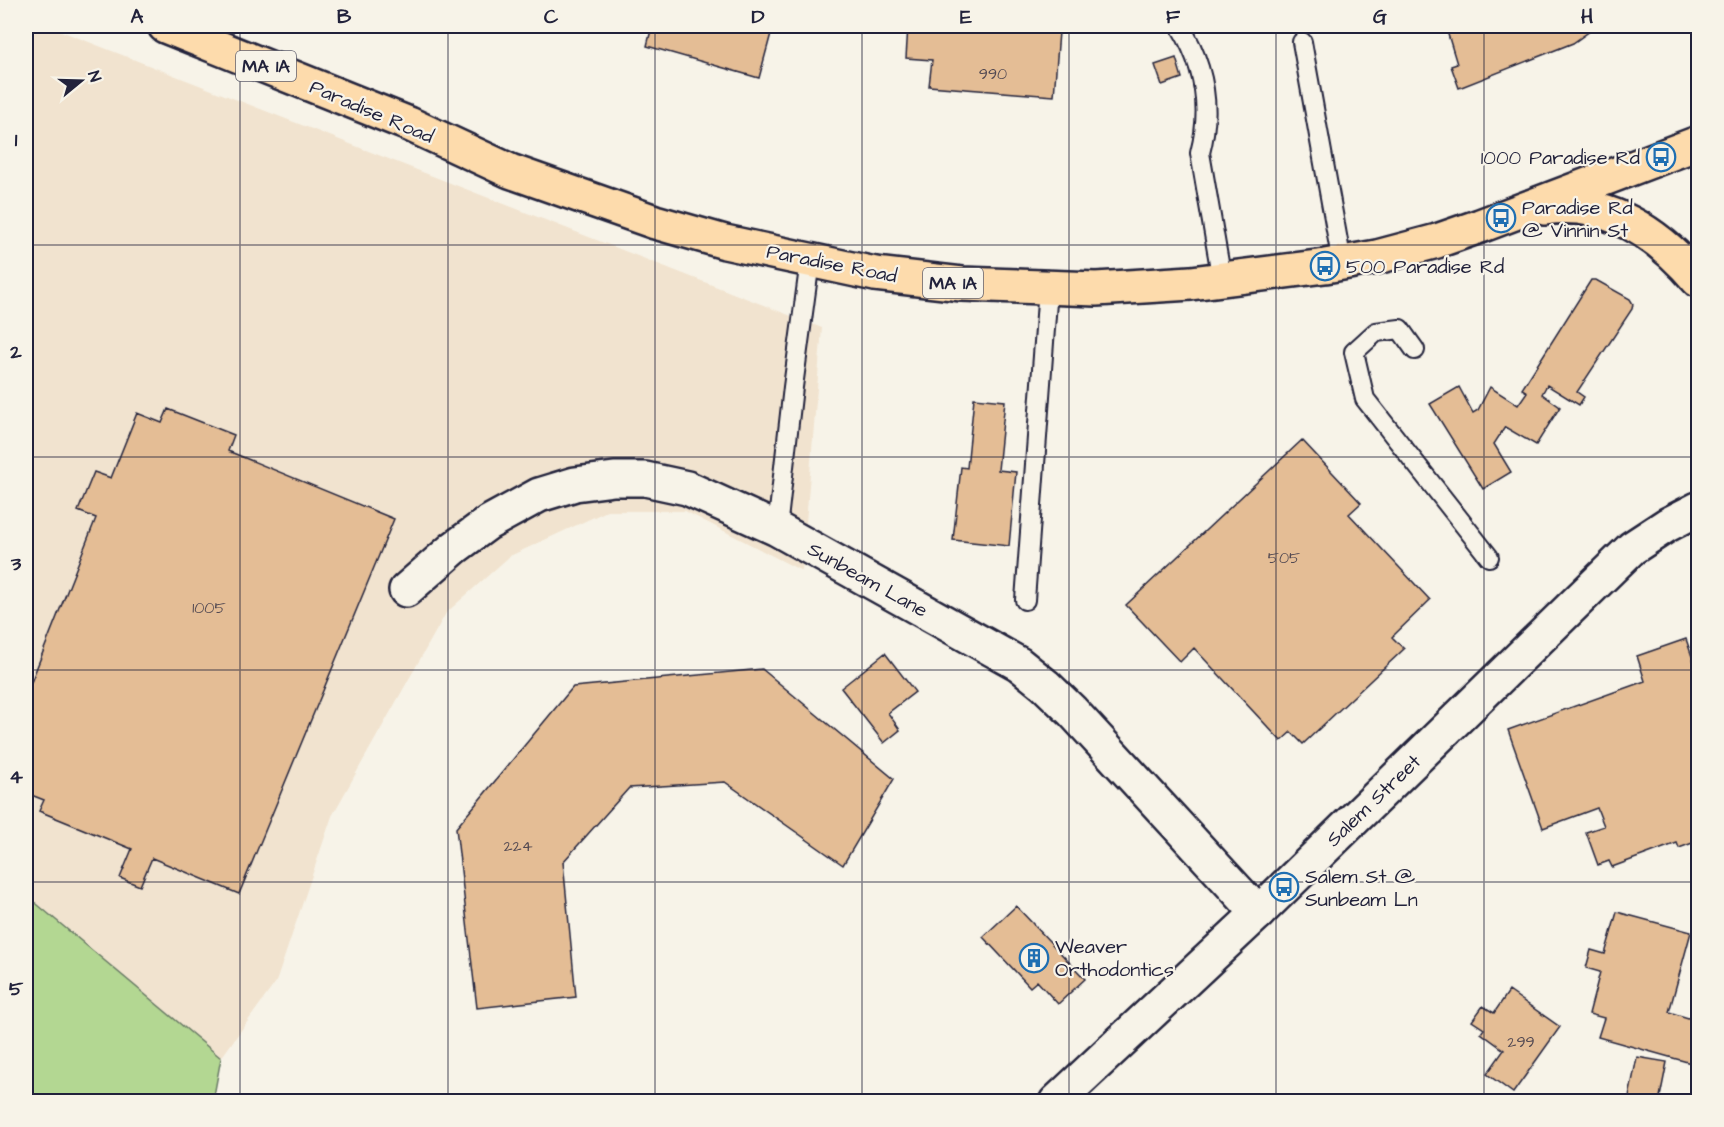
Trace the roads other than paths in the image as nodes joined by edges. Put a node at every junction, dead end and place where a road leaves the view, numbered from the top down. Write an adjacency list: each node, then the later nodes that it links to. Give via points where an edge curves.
1 (165, 26): 6 (highway, Paradise Road / MA 1A, via 578,196 724,242)
2 (1180, 26): 8 (lane, via 1201,69 1206,97 1206,133 1200,153)
3 (1302, 42): 7 (lane)
4 (1698, 142): 5 (highway, Paradise Road / MA 1A)
5 (1514, 213): 7 (highway, Paradise Road / MA 1A, via 1437,241); 9 (highway, via 1583,207 1615,215 1654,237)
6 (810, 261): 10 (highway, Paradise Road / MA 1A, via 875,274 962,284); 13 (lane)
7 (1342, 263): 8 (highway, Paradise Road / MA 1A)
8 (1222, 280): 10 (highway, Paradise Road / MA 1A, via 1096,289)
9 (1698, 280)
10 (1048, 288): 16 (lane)
11 (1415, 350): 14 (lane, via 1400,329 1376,332 1354,352 1365,399)
12 (1698, 509): 17 (street, Salem Street, via 1632,548)
13 (777, 529): 15 (street, Sunbeam Lane, via 687,488 645,479 575,484 539,495 488,523); 17 (street, Sunbeam Lane, via 1020,664 1072,711)
14 (1489, 557)
15 (406, 590)
16 (1024, 600)
17 (1258, 913): 18 (street, Salem Street)
18 (1056, 1101)

